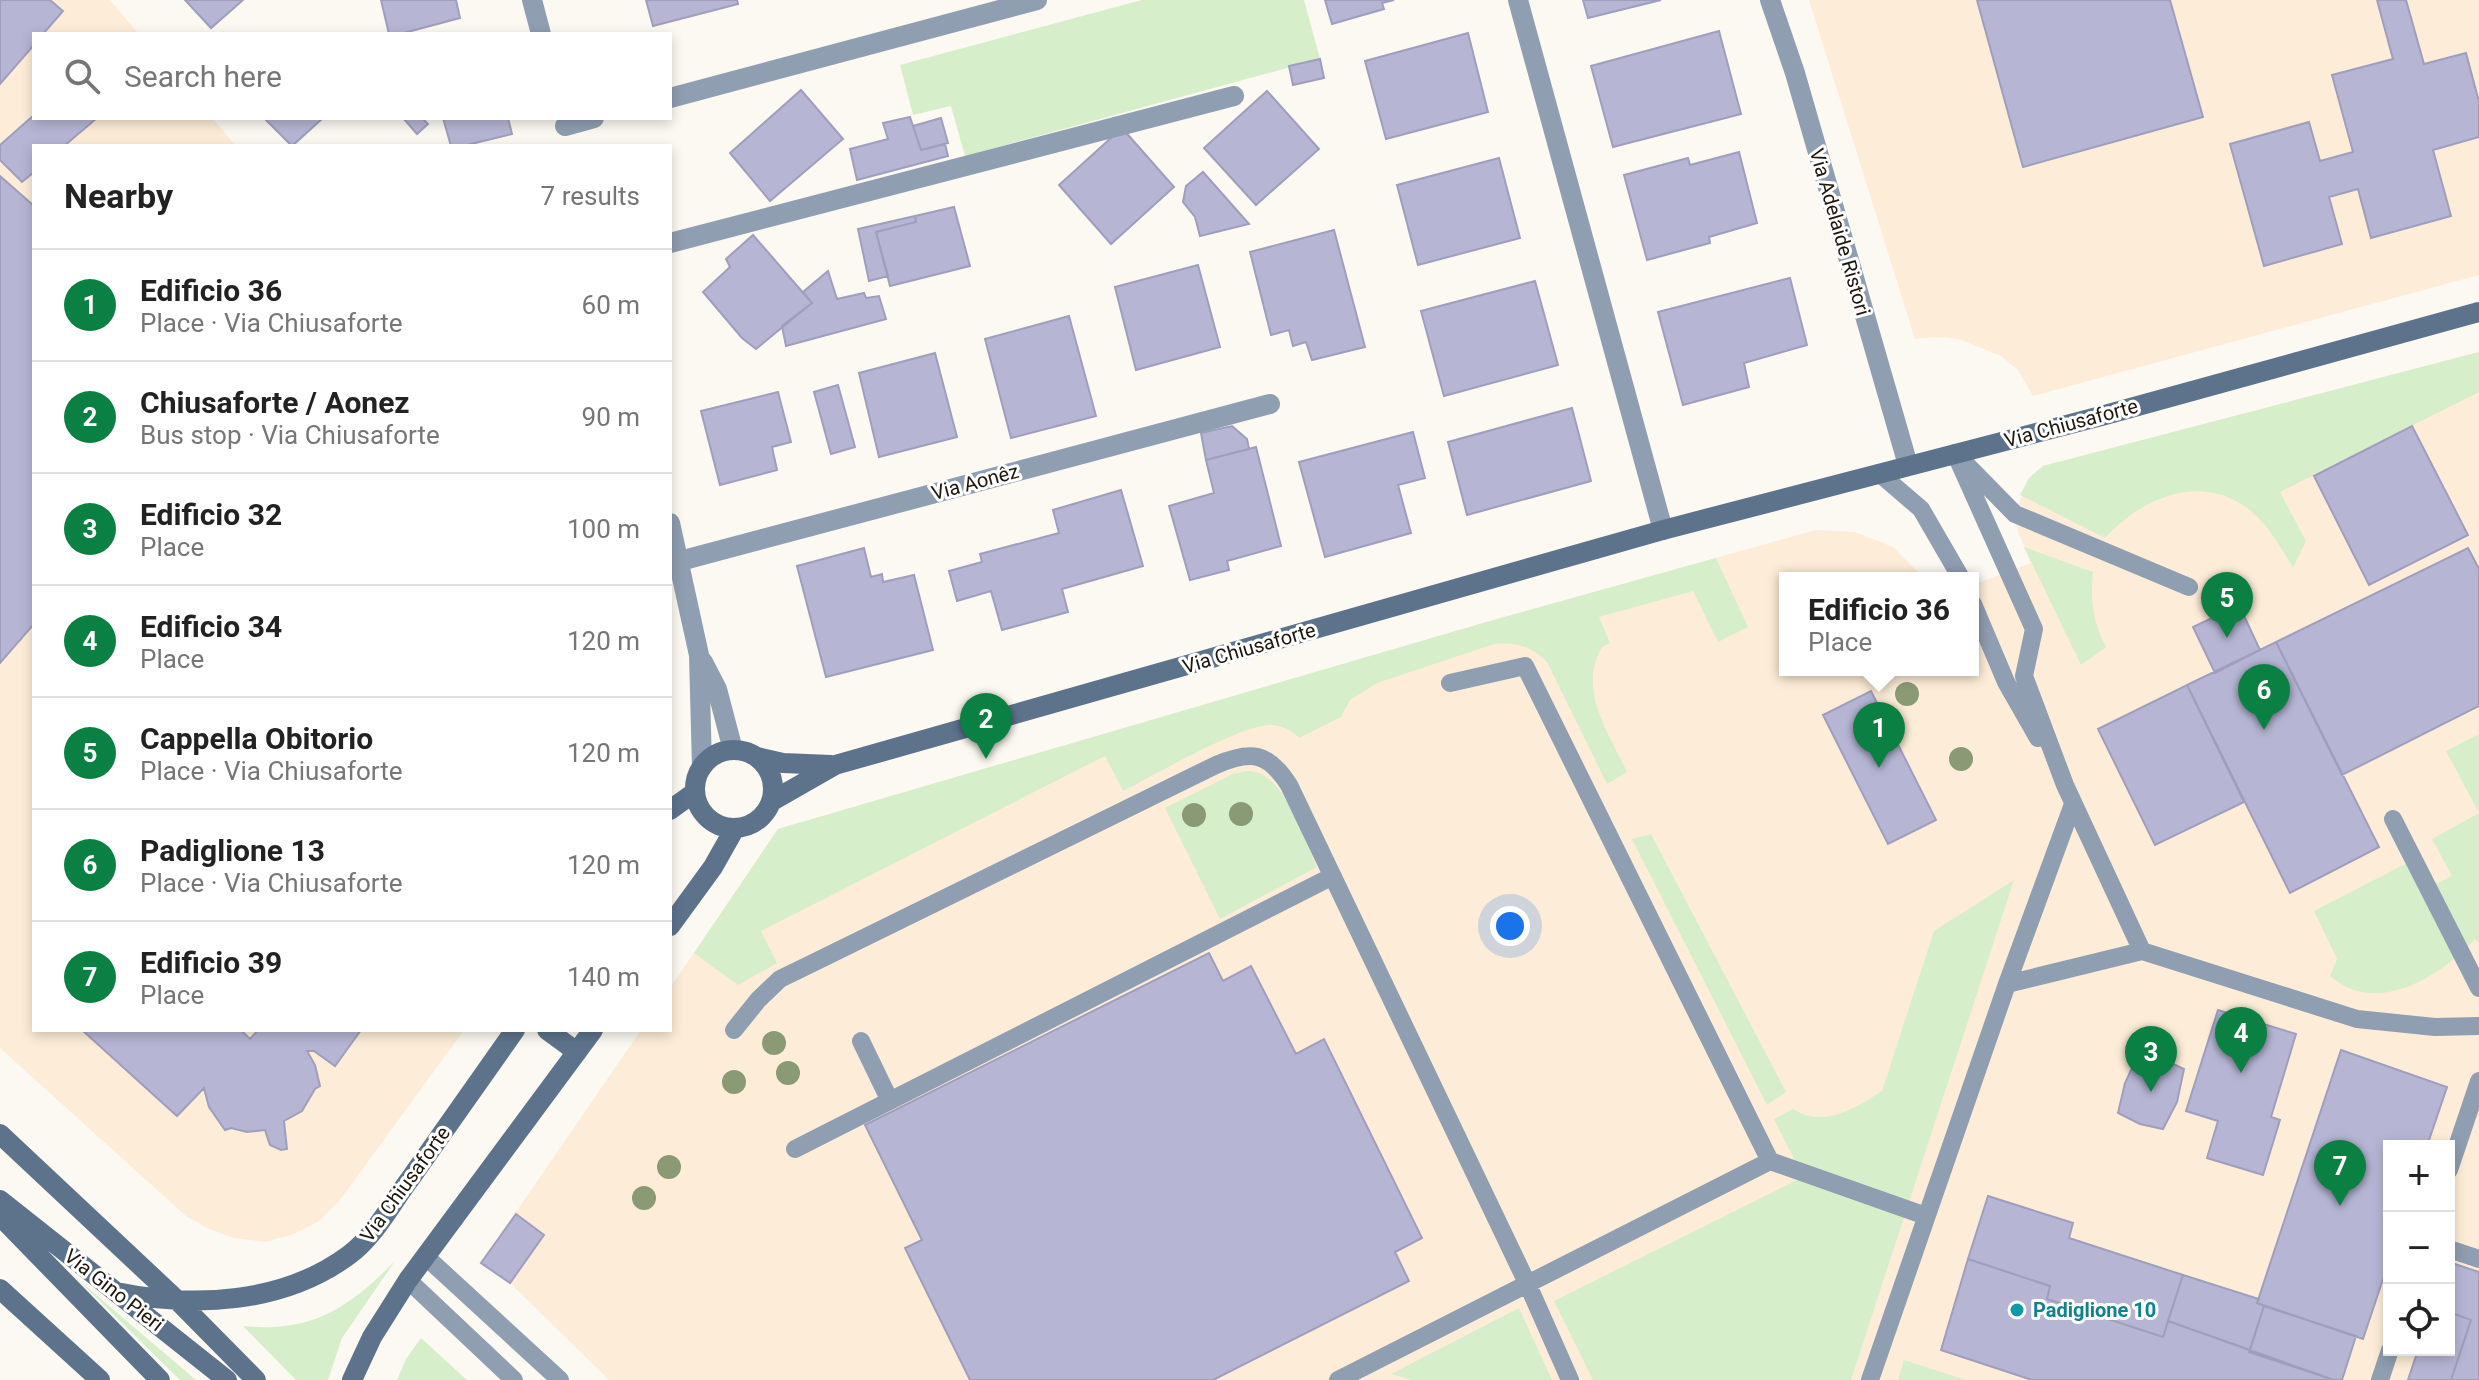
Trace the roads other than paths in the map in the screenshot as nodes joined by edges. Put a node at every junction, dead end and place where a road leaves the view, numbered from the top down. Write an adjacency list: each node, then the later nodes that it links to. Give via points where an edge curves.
1 (532, 0): 5 (street)
2 (1037, 0): 7 (street)
3 (1518, 0): 16 (street)
4 (1770, 0): 14 (street, Via Adelaide Ristori)
5 (540, 32)
6 (1234, 96): 10 (street)
7 (672, 97)
8 (564, 122): 9 (street)
9 (570, 144)
10 (672, 242)
11 (2479, 312): 13 (street, Via Chiusaforte)
12 (1270, 404): 18 (street, Via Aonêz)
13 (1955, 453): 14 (street, Via Chiusaforte); 20 (lane, via 2015,514); 28 (lane, via 2034,629 2024,676)
14 (1908, 465): 15 (street, Via Chiusaforte)
15 (1879, 473): 16 (street, Via Chiusaforte); 19 (lane, via 1921,509)
16 (1663, 530): 26 (street, Via Chiusaforte)
17 (672, 531): 18 (street)
18 (680, 561): 22 (street)
19 (1958, 572)
20 (2189, 587)
21 (1979, 618): 28 (lane, via 2006,682)
22 (699, 655): 24 (street, via 717,689); 27 (street)
23 (1450, 683): 52 (lane, via 1525,666)
24 (733, 750): 25 (street, Via Chiusaforte); 27 (street, via 710,758)
25 (757, 757): 26 (street, Via Chiusaforte); 30 (street, via 772,778)
26 (835, 765): 30 (street, Via Chiusaforte)
27 (702, 767): 29 (street)
28 (2065, 785): 31 (lane)
29 (695, 792): 32 (street); 34 (street, via 705,816)
30 (772, 801): 34 (street, Via Chiusaforte, via 762,817)
31 (2073, 804): 37 (lane); 38 (lane)
32 (672, 809)
33 (2393, 819): 39 (lane)
34 (735, 828): 36 (street, Via Chiusaforte)
35 (1331, 877): 41 (lane, via 1279,769 1259,757 1232,759 780,979); 48 (lane); 60 (lane)
36 (672, 923)
37 (2142, 951): 38 (lane); 40 (lane, via 2357,1019)
38 (2007, 984): 55 (lane)
39 (2479, 988)
40 (2479, 1026)
41 (734, 1030)
42 (514, 1032): 63 (street, Via Chiusaforte, via 368,1238 351,1254 281,1289 214,1301)
43 (550, 1032): 46 (street)
44 (592, 1032): 46 (street)
45 (861, 1041): 48 (lane)
46 (577, 1052): 57 (street)
47 (2479, 1081): 51 (lane)
48 (890, 1101): 50 (lane)
49 (0, 1134): 63 (street)
50 (795, 1149)
51 (2455, 1152)
52 (1770, 1161): 55 (lane); 60 (lane)
53 (0, 1200): 62 (street, Via Gino Pieri)
54 (0, 1216): 67 (street, Via Gino Pieri)
55 (1926, 1216): 74 (lane)
56 (2455, 1251): 58 (lane)
57 (425, 1256): 59 (street); 72 (lane)
58 (2479, 1259)
59 (408, 1280): 70 (street); 71 (lane)
60 (1528, 1285): 65 (lane); 73 (lane)
61 (0, 1289): 66 (street)
62 (116, 1292): 63 (street, Via Chiusaforte); 68 (street, Via Gino Pieri)
63 (178, 1301): 69 (street)
64 (2388, 1356): 75 (lane)
65 (1350, 1378)
66 (100, 1380)
67 (160, 1380)
68 (227, 1380)
69 (256, 1380)
70 (352, 1380)
71 (514, 1380)
72 (560, 1380)
73 (1570, 1380)
74 (1870, 1380)
75 (2380, 1380)

